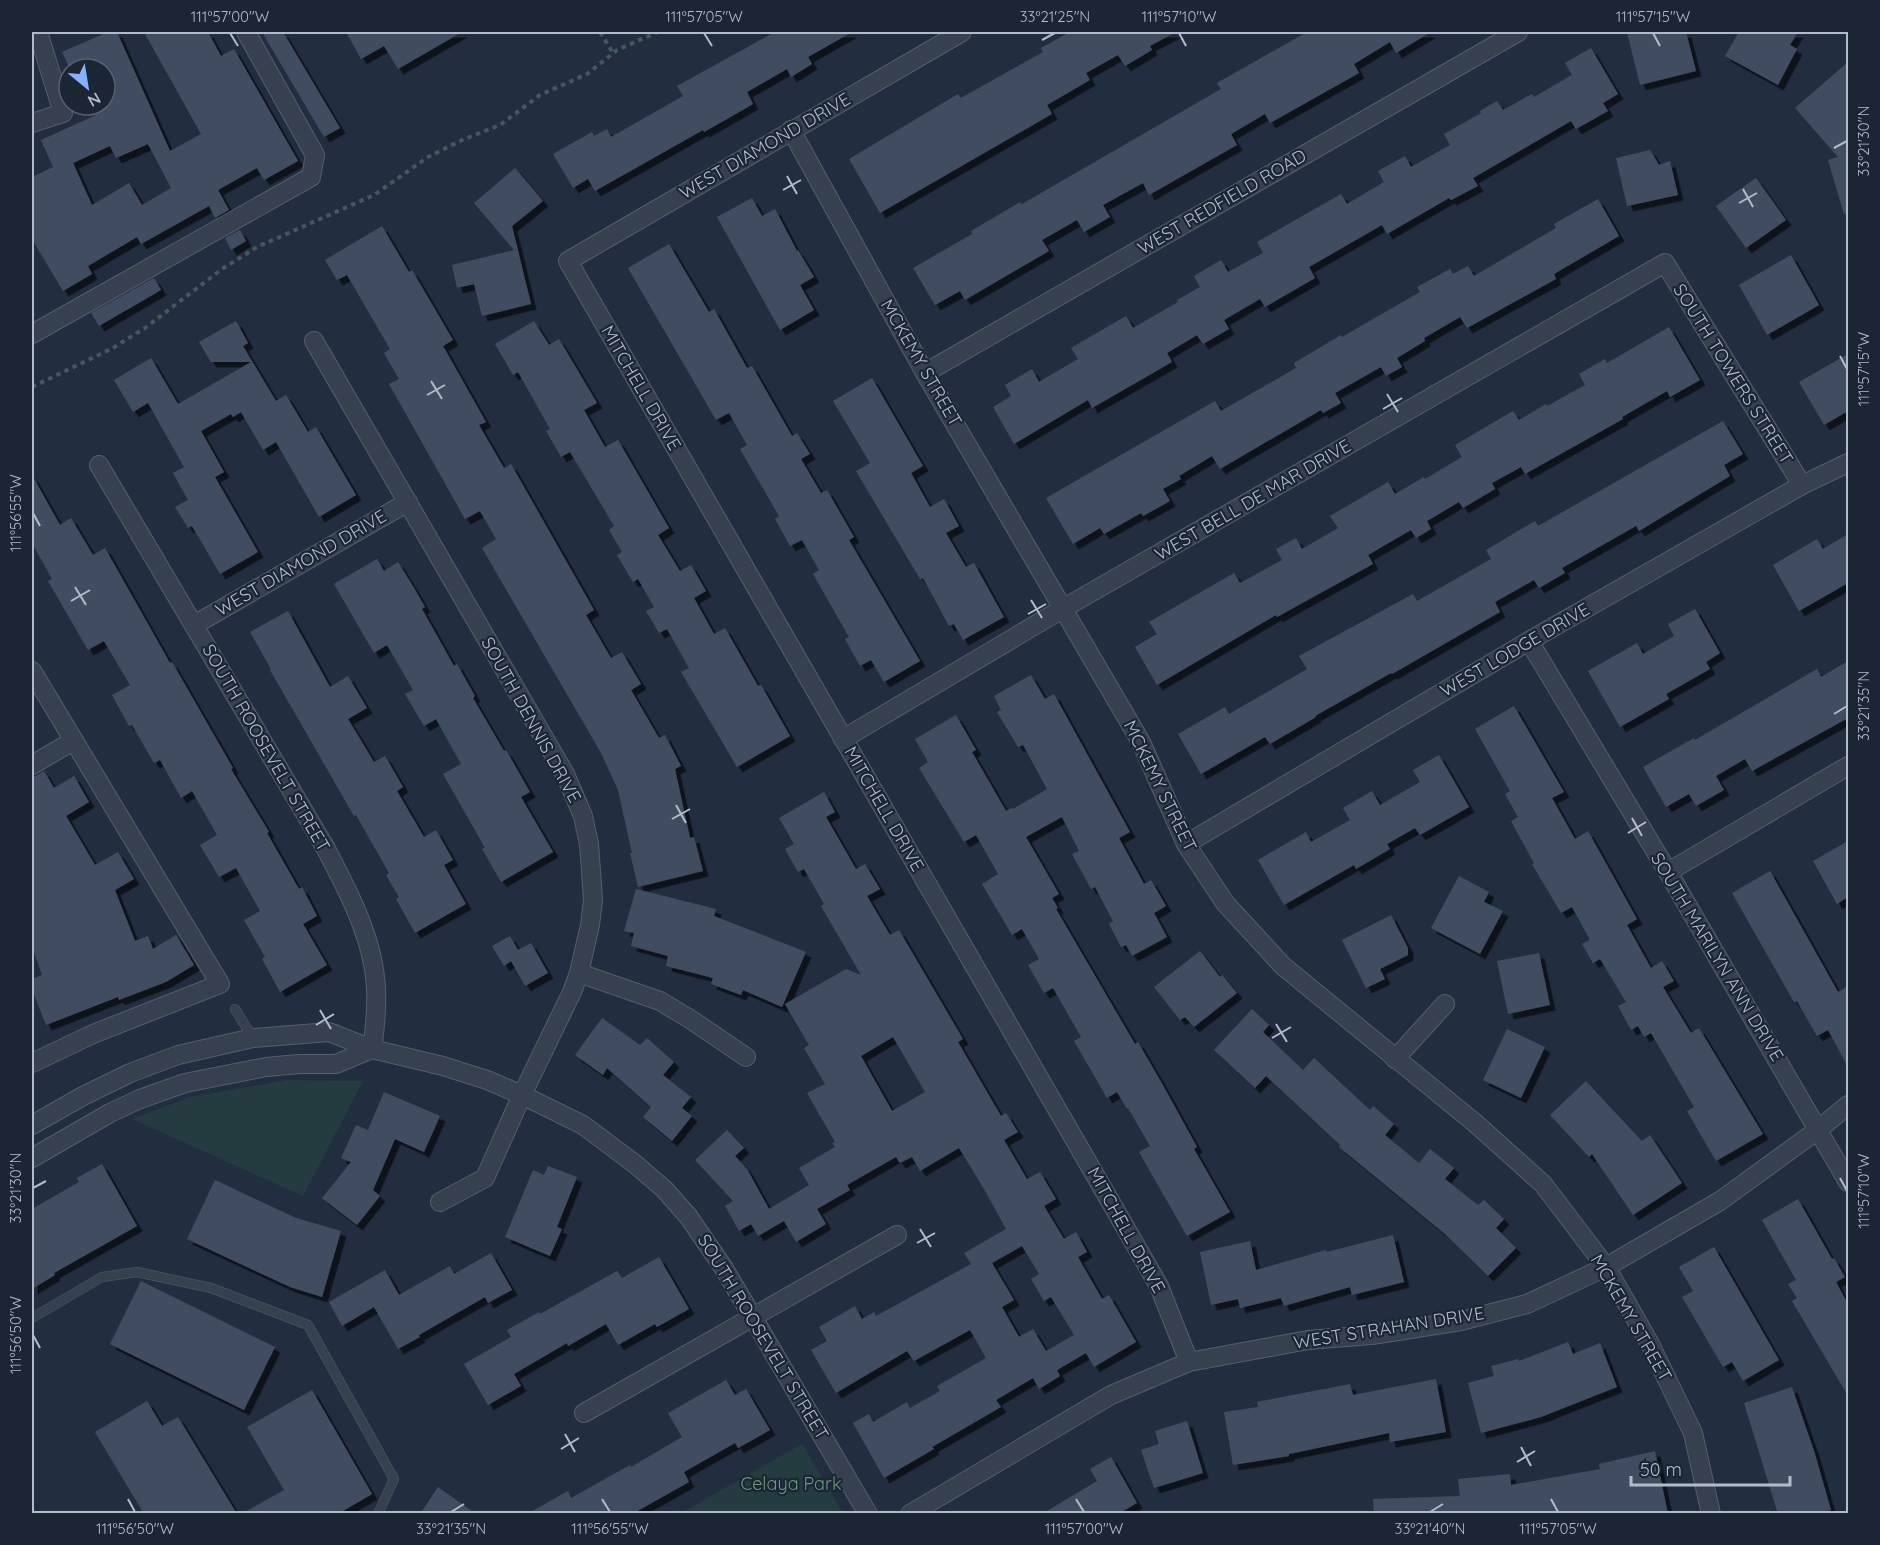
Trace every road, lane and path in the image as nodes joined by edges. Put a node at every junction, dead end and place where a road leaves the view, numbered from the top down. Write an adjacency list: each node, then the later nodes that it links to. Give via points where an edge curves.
1 (38, 32): 8 (street, via 63,113)
2 (246, 32): 12 (street, via 315,155 311,177)
3 (600, 32): 7 (path)
4 (658, 32): 7 (path)
5 (962, 32): 9 (street, WEST DIAMOND DRIVE)
6 (1518, 32): 14 (street, WEST REDFIELD ROAD)
7 (613, 53): 15 (path, via 587,74 540,95 500,125 428,157 374,195 257,247 113,348)
8 (32, 123)
9 (791, 130): 10 (street, WEST DIAMOND DRIVE); 14 (street, MCKEMY STREET)
10 (568, 261): 24 (street, MITCHELL DRIVE)
11 (1665, 263): 18 (street, SOUTH TOWERS STREET); 20 (street, WEST BELL DE MAR DRIVE)
12 (32, 334)
13 (314, 341): 19 (street, SOUTH DENNIS DRIVE)
14 (926, 373): 20 (street, MCKEMY STREET)
15 (32, 387)
16 (1848, 463): 18 (street, WEST LODGE DRIVE)
17 (99, 465): 21 (street, SOUTH ROOSEVELT STREET)
18 (1802, 486): 22 (street, WEST LODGE DRIVE)
19 (408, 502): 21 (street, WEST DIAMOND DRIVE); 30 (street, SOUTH DENNIS DRIVE, via 552,752 583,816 593,900)
20 (1064, 608): 24 (street, WEST BELL DE MAR DRIVE); 28 (street, MCKEMY STREET, via 1141,742)
21 (194, 625): 34 (street, SOUTH ROOSEVELT STREET, via 325,847 364,928 376,988)
22 (1529, 641): 28 (street, WEST LODGE DRIVE); 29 (street, SOUTH MARILYN ANN DRIVE)
23 (32, 671): 25 (street)
24 (843, 739): 49 (street, MITCHELL DRIVE, via 1159,1286)
25 (73, 741): 26 (street); 37 (street, via 220,984 93,1034)
26 (32, 765)
27 (1848, 766): 29 (street)
28 (1186, 844): 36 (street, MCKEMY STREET, via 1225,903 1282,966)
29 (1668, 872): 41 (street, SOUTH MARILYN ANN DRIVE)
30 (579, 972): 35 (street, via 660,1001); 38 (street, SOUTH DENNIS DRIVE)
31 (1445, 1004): 36 (street)
32 (235, 1009): 33 (lane)
33 (253, 1038): 34 (street, via 329,1032); 40 (street, via 178,1055 130,1073)
34 (372, 1049): 38 (street, via 487,1080); 42 (street, via 336,1064 266,1067 185,1083 110,1113)
35 (746, 1057)
36 (1395, 1059): 46 (street, MCKEMY STREET, via 1476,1123 1543,1184)
37 (32, 1063)
38 (522, 1095): 44 (street, SOUTH DENNIS DRIVE, via 485,1178); 47 (street, SOUTH ROOSEVELT STREET, via 583,1125 664,1189 726,1270)
39 (1848, 1105): 41 (street, WEST STRAHAN DRIVE)
40 (32, 1125)
41 (1819, 1129): 43 (street, SOUTH MARILYN ANN DRIVE); 46 (street, WEST STRAHAN DRIVE, via 1720,1201)
42 (32, 1158)
43 (1848, 1182)
44 (440, 1202)
45 (897, 1235): 47 (street)
46 (1606, 1267): 49 (street, WEST STRAHAN DRIVE, via 1527,1304 1461,1321 1308,1340); 54 (street, MCKEMY STREET, via 1650,1344 1693,1433)
47 (754, 1317): 50 (street); 52 (street, SOUTH ROOSEVELT STREET)
48 (32, 1318): 51 (lane, via 102,1277 137,1272 211,1288 308,1325 394,1479)
49 (1189, 1362): 53 (street, WEST STRAHAN DRIVE, via 1111,1395)
50 (584, 1413)
51 (378, 1514)
52 (868, 1514)
53 (910, 1514)
54 (1711, 1514)

